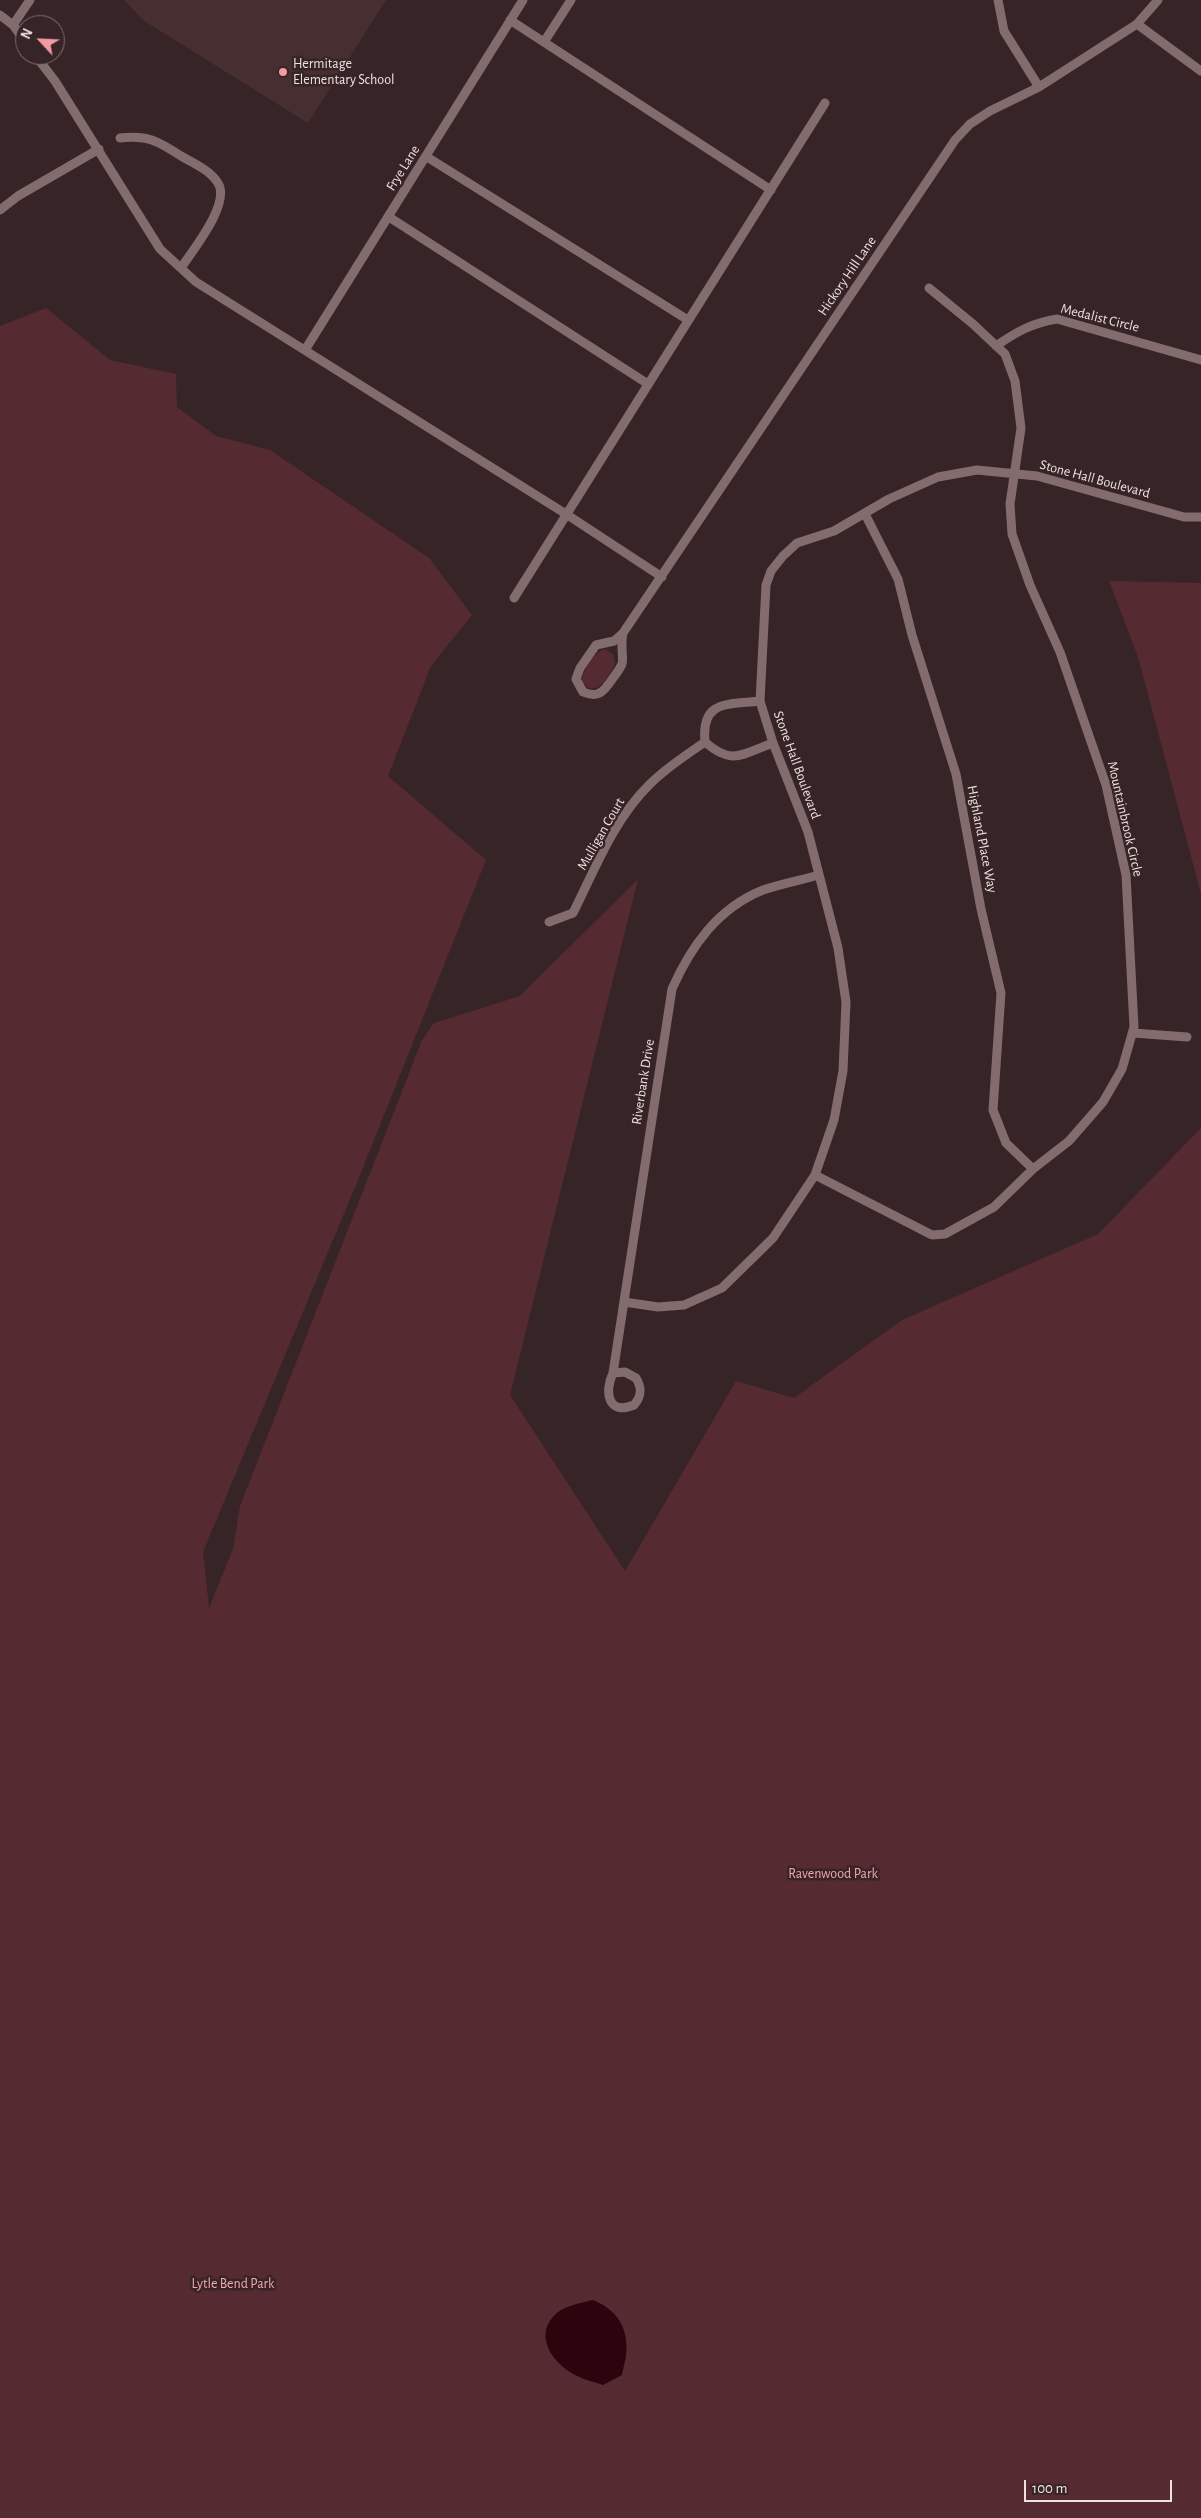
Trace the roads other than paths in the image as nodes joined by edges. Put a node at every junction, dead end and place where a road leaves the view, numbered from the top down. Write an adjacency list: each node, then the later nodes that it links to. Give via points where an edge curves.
1 (30, 0): 9 (street)
2 (523, 0): 7 (street, Frye Lane)
3 (571, 0): 11 (street)
4 (998, 0): 14 (street, via 1004,31)
5 (1158, 0): 8 (street, Hickory Hill Lane)
6 (0, 14): 9 (street)
7 (510, 20): 11 (street); 18 (street, Frye Lane)
8 (1137, 24): 13 (street); 14 (street, Hickory Hill Lane)
9 (13, 25): 10 (street)
10 (15, 28)
11 (544, 42): 19 (street)
12 (43, 65): 17 (street)
13 (1201, 71)
14 (1039, 87): 33 (street, Hickory Hill Lane, via 990,111 970,124 955,140)
15 (826, 103): 19 (street)
16 (120, 138): 22 (street, via 139,136 157,141 210,174 219,184 216,215)
17 (99, 149): 20 (street); 22 (street, via 156,243)
18 (427, 157): 21 (street, Frye Lane); 24 (street)
19 (771, 190): 24 (street)
20 (0, 210)
21 (388, 217): 26 (street, Frye Lane); 28 (street)
22 (181, 268): 26 (street, via 196,282)
23 (929, 288): 25 (street, Mountainbrook Circle)
24 (688, 320): 28 (street)
25 (996, 346): 27 (street, Medalist Circle, via 1020,329 1056,320); 29 (street, Mountainbrook Circle, via 1005,354 1015,381 1021,428)
26 (305, 350): 30 (street)
27 (1201, 360)
28 (648, 384): 30 (street)
29 (1016, 474): 31 (street, Stone Hall Boulevard, via 978,470 938,477 889,498); 32 (street, Stone Hall Boulevard, via 1037,476 1184,518); 41 (street, Mountainbrook Circle, via 1010,504 1012,534 1030,585 1060,652 1106,785 1126,874)
30 (566, 514): 33 (street); 34 (street)
31 (864, 514): 36 (street, Stone Hall Boulevard, via 834,531 797,544 772,571 766,585); 43 (street, Highland Place Way, via 898,579 912,635 956,774 981,909 1001,993 993,1110 1006,1143)
32 (1201, 517)
33 (662, 577): 35 (street, Hickory Hill Lane)
34 (514, 598)
35 (623, 633): 35 (street, Hickory Hill Lane, via 614,640 596,645 584,662 576,679 582,692 599,695 605,691 622,664 620,644)
36 (760, 701): 37 (street, via 722,705 710,712 703,725); 38 (street, Stone Hall Boulevard)
37 (705, 742): 38 (street, via 718,753 732,757); 40 (street, Mulligan Court, via 649,785 625,814 573,913)
38 (772, 743): 39 (street, Stone Hall Boulevard, via 808,832)
39 (819, 875): 44 (street, Stone Hall Boulevard, via 838,948 846,1002 843,1071 834,1120); 45 (street, Riverbank Drive, via 763,890 734,906 700,937 684,962 671,998)
40 (550, 922)
41 (1133, 1033): 42 (street); 43 (street, Mountainbrook Circle, via 1122,1069 1103,1102 1069,1141)
42 (1187, 1038)
43 (1033, 1169): 44 (street, Mountainbrook Circle, via 994,1207 945,1234 932,1236)
44 (814, 1175): 45 (street, Stone Hall Boulevard, via 773,1238 722,1288 684,1305 658,1307)
45 (624, 1302): 46 (street, Riverbank Drive)
46 (613, 1373)

